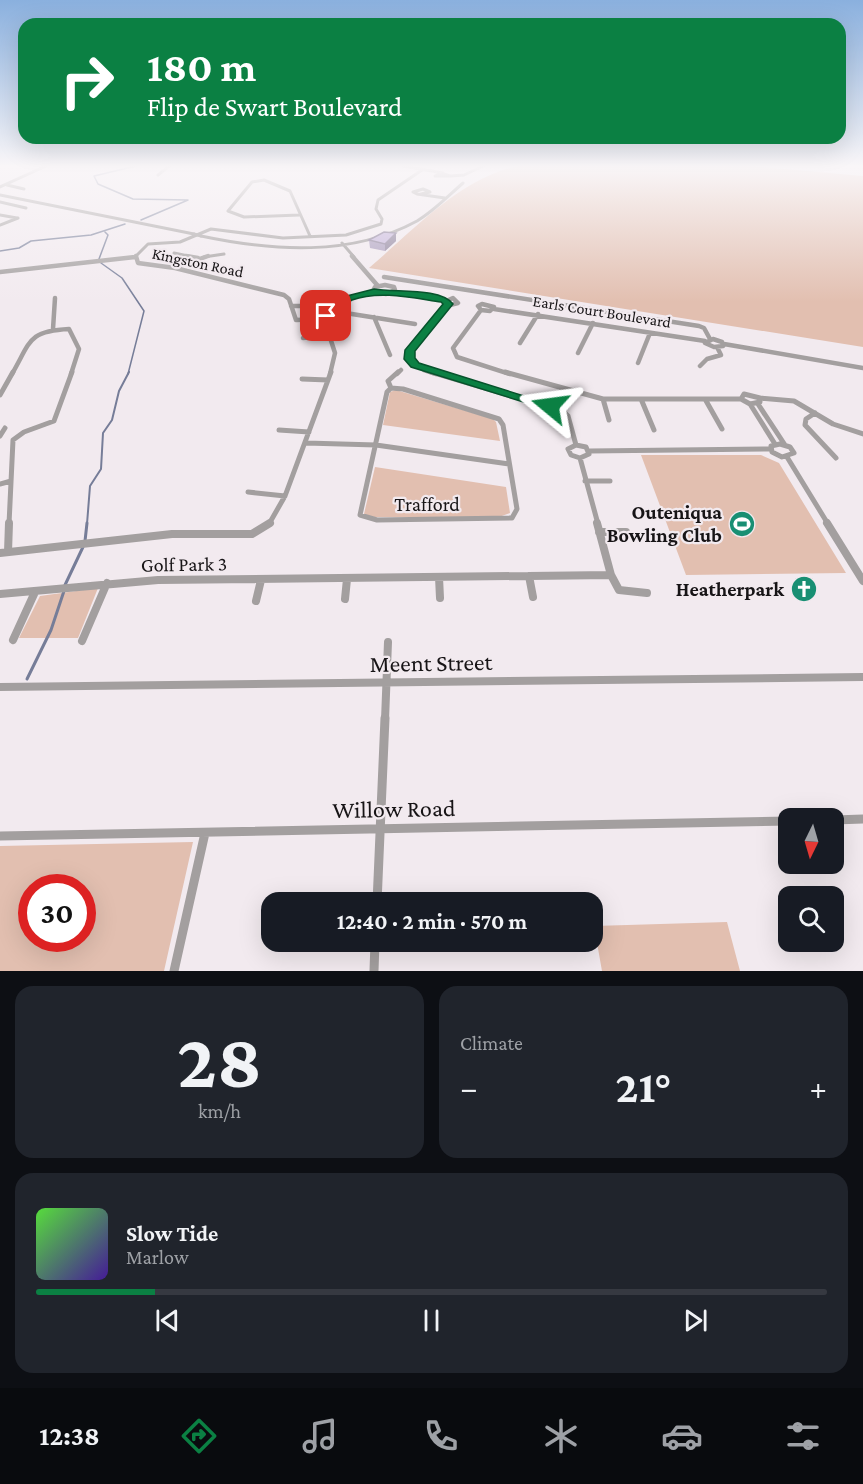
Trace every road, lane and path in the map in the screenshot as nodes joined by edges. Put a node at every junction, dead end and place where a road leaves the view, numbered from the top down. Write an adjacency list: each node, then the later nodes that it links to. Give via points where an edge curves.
1 (84, 211): 9 (street, bridge, via 270,247)
2 (229, 211): 5 (street, via 244,217)
3 (377, 211): 8 (street, Kingston Road, via 382,219 378,227 346,235)
4 (429, 211): 9 (street, via 402,227)
5 (299, 214): 8 (street)
6 (0, 215): 7 (street, via 18,218)
7 (0, 225)
8 (310, 236): 12 (street, Kingston Road, via 270,238 211,230 180,242 148,244)
9 (342, 243): 17 (street)
10 (174, 253): 13 (street)
11 (224, 254): 13 (street)
12 (135, 257): 14 (street, Kingston Road, via 140,263); 15 (street)
13 (199, 259): 14 (street)
14 (175, 268): 23 (street, Kingston Road, via 284,295)
15 (0, 272)
16 (384, 277): 20 (street)
17 (378, 286): 18 (street); 19 (street, via 392,286)
18 (374, 292): 19 (street); 24 (street)
19 (394, 292): 69 (street, via 446,302 410,350 409,359 424,370 562,411 568,416)
20 (497, 293): 22 (street); 36 (street, via 702,326)
21 (55, 298): 32 (street)
22 (489, 304): 25 (street); 26 (street, via 477,306)
23 (291, 306): 24 (street); 29 (street, Kingston Road, via 296,320)
24 (331, 308): 28 (street); 29 (street)
25 (494, 309): 26 (street, Earls Court Boulevard); 27 (street, Earls Court Boulevard)
26 (481, 310): 52 (street, via 453,346 457,357)
27 (538, 314): 30 (street, Earls Court Boulevard); 37 (street)
28 (374, 317): 31 (street); 41 (street)
29 (324, 320): 34 (street)
30 (593, 323): 33 (street, Earls Court Boulevard); 40 (street)
31 (415, 324)
32 (53, 329): 51 (street, via 35,335); 77 (street, via 69,329 78,352 56,420 13,440)
33 (650, 333): 36 (street, Earls Court Boulevard); 42 (street)
34 (328, 335): 35 (street); 47 (street, via 335,358)
35 (303, 338)
36 (708, 340): 38 (street); 39 (street, via 709,345)
37 (520, 343)
38 (724, 345): 39 (street); 44 (street)
39 (717, 347): 43 (street, via 722,355 707,358)
40 (578, 353)
41 (390, 355)
42 (638, 363)
43 (700, 366)
44 (863, 369)
45 (401, 370): 48 (street, via 388,381)
46 (302, 379): 47 (street)
47 (328, 380): 64 (street)
48 (391, 388): 68 (street, Trafford); 76 (street, Trafford, via 499,419)
49 (743, 388): 50 (street)
50 (748, 394): 55 (street, via 741,395); 56 (street)
51 (0, 395)
52 (603, 399): 53 (street); 59 (street)
53 (641, 399): 54 (street); 63 (street)
54 (705, 399): 55 (street); 61 (street)
55 (741, 399): 57 (street)
56 (759, 401): 57 (street); 58 (street, via 794,401); 70 (street)
57 (750, 404): 71 (street)
58 (815, 413): 65 (street); 75 (street, via 806,419 805,425)
59 (609, 420)
60 (5, 428): 66 (street)
61 (722, 429)
62 (279, 430): 64 (street)
63 (654, 430)
64 (309, 432): 67 (street)
65 (863, 434)
66 (0, 436)
67 (306, 443): 68 (street); 82 (street)
68 (376, 445): 76 (street); 76 (street, Trafford, via 359,512 368,519 507,520 517,509)
69 (576, 445): 72 (street); 74 (street, via 568,447 568,452)
70 (785, 445): 71 (street); 73 (street, via 794,453)
71 (772, 447): 72 (street); 73 (street, via 774,454)
72 (590, 451): 74 (street)
73 (787, 457): 92 (street)
74 (580, 458): 78 (street)
75 (836, 458)
76 (509, 464)
77 (11, 481): 80 (street); 85 (street)
78 (585, 481): 79 (street); 83 (street)
79 (610, 481)
80 (0, 484)
81 (248, 492): 82 (street)
82 (285, 496): 85 (street, via 269,525 258,532 172,534)
83 (599, 532): 84 (street); 87 (street)
84 (626, 532)
85 (8, 552): 86 (street)
86 (0, 553)
87 (610, 575): 88 (street, Golf Park 3); 95 (street, via 619,591)
88 (529, 576): 89 (street, Golf Park 3); 97 (street)
89 (439, 578): 90 (street, Golf Park 3); 98 (street)
90 (347, 579): 91 (street, Golf Park 3); 99 (street)
91 (261, 580): 93 (street, Golf Park 3); 100 (street)
92 (863, 581)
93 (106, 583): 94 (street, Golf Park 3); 102 (street)
94 (35, 592): 96 (street, Golf Park 3); 101 (street)
95 (647, 593)
96 (0, 594)
97 (533, 597)
98 (440, 598)
99 (345, 599)
100 (256, 601)
101 (13, 640)
102 (82, 641)
103 (388, 642): 105 (street)
104 (863, 676): 105 (street, Meent Street)
105 (387, 683): 106 (street, Meent Street); 110 (street)
106 (0, 687)
107 (863, 819): 108 (street)
108 (844, 820)
109 (778, 821): 110 (street, Willow Road)
110 (380, 828): 111 (street, Willow Road); 113 (street)
111 (205, 833): 112 (street, Willow Road); 115 (street)
112 (0, 836)
113 (377, 892)
114 (375, 952): 116 (street)
115 (174, 971)
116 (374, 971)

